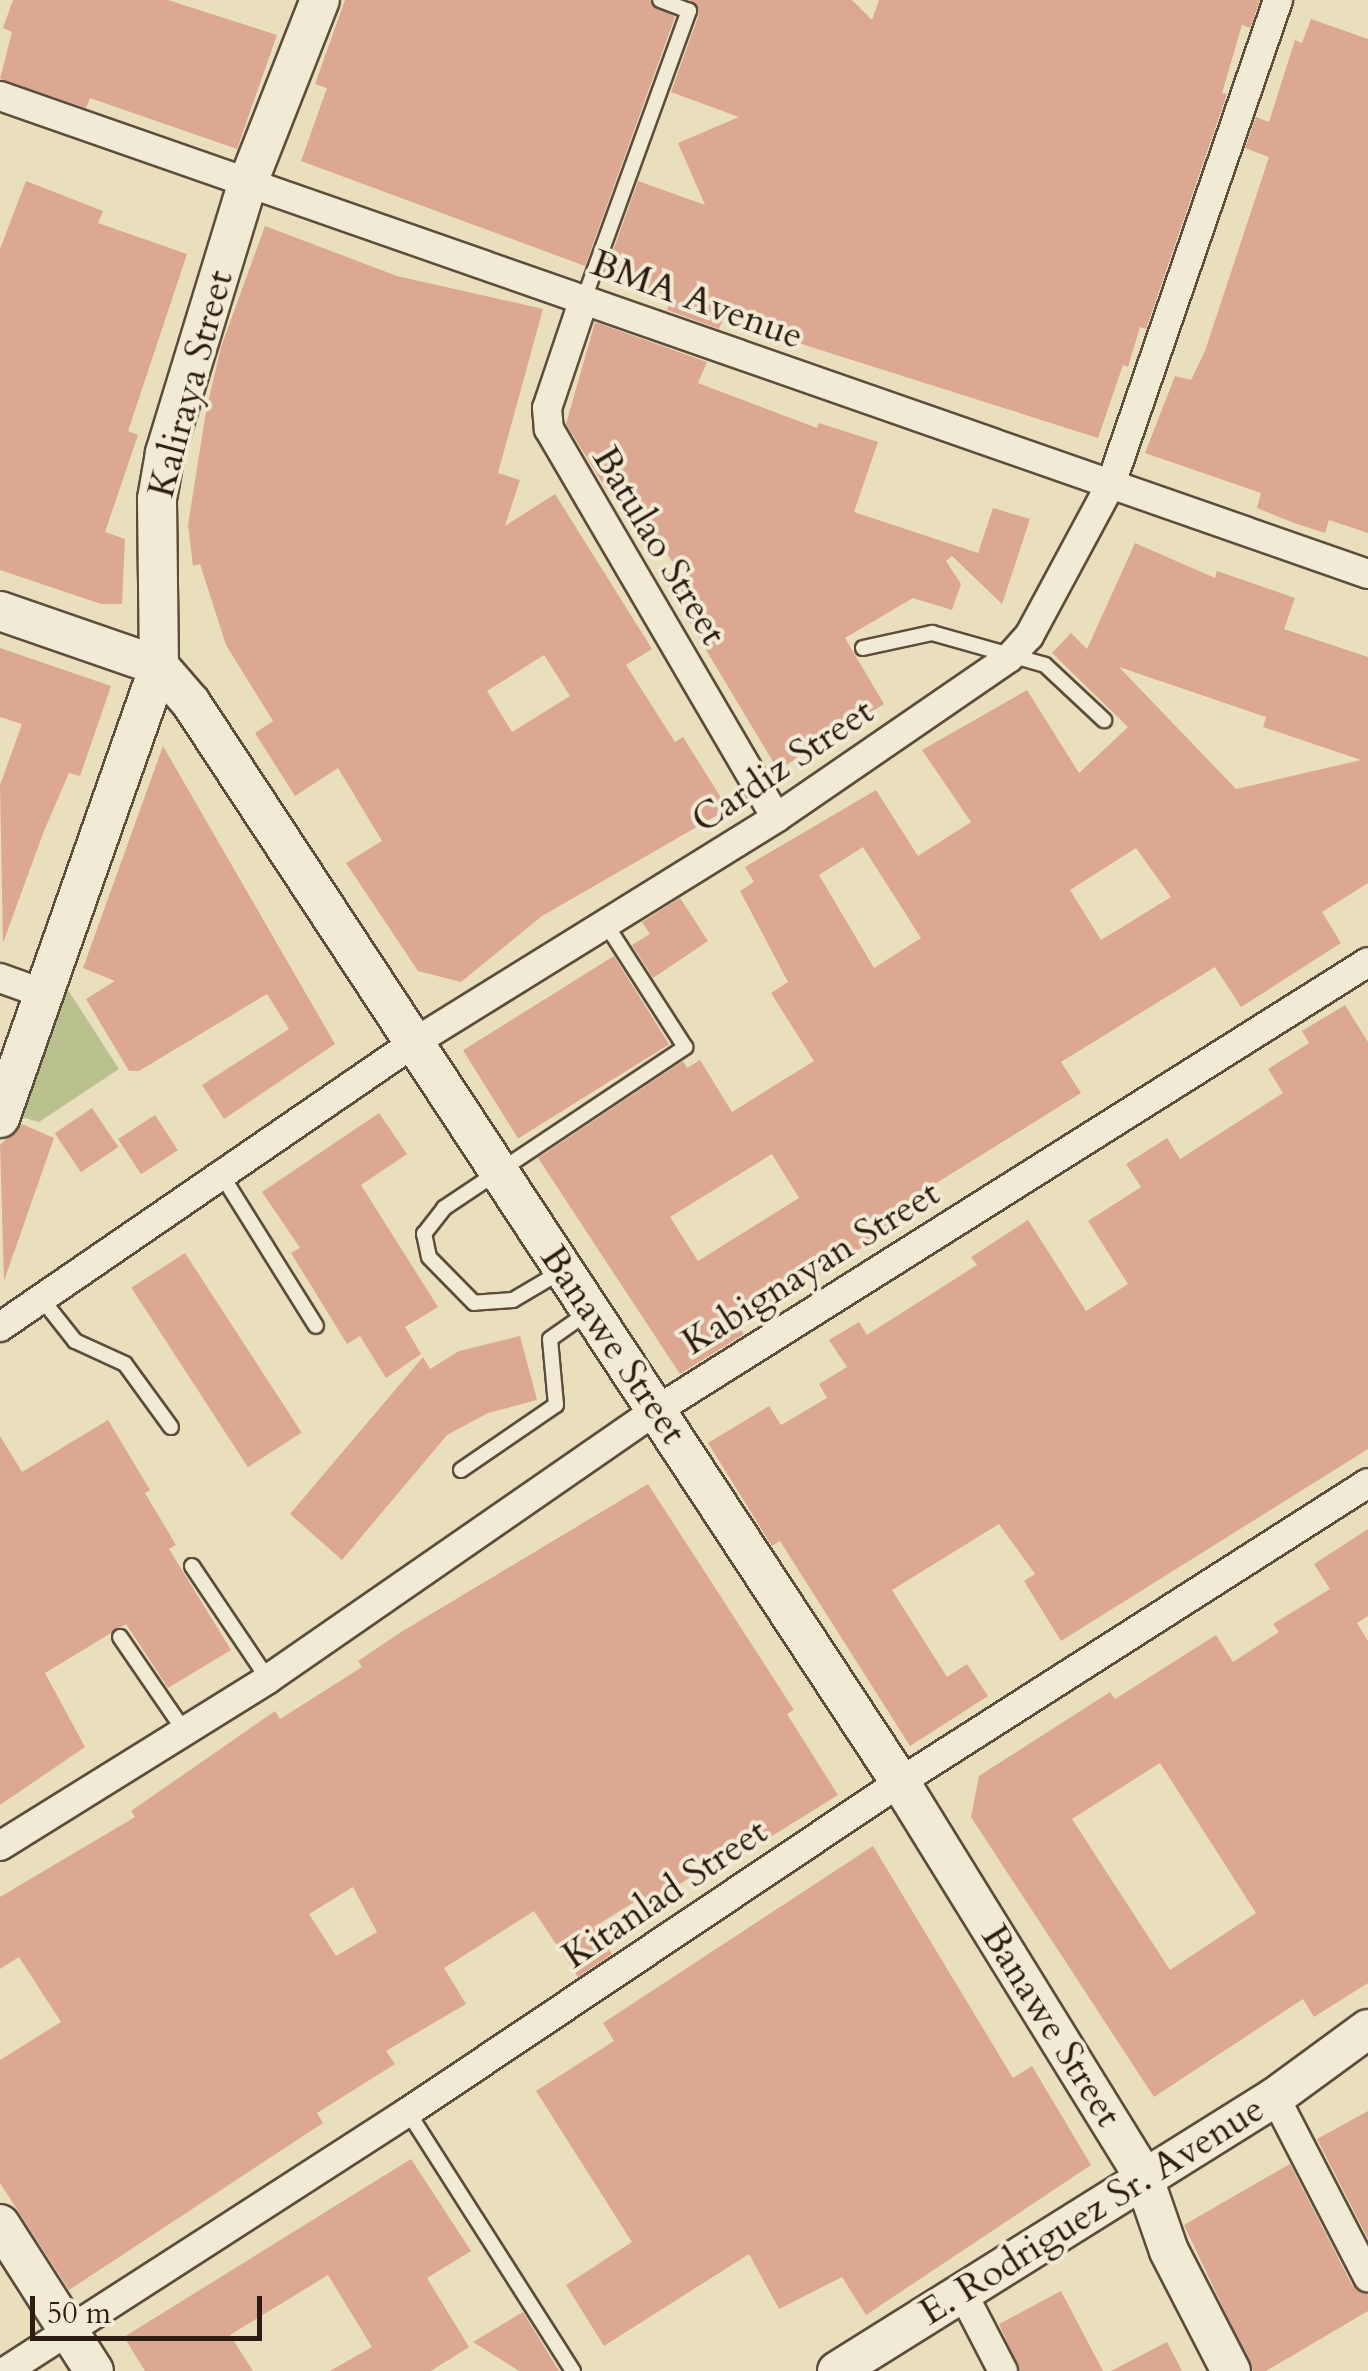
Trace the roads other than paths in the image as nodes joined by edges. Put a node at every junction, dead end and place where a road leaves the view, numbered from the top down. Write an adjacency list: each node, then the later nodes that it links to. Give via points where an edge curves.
1 (320, 0): 5 (main road, Kaliraya Street)
2 (660, 0): 6 (lane, via 689,10)
3 (1278, 0): 7 (street, Cardiz Street)
4 (0, 96): 5 (street, BMA Avenue)
5 (247, 185): 6 (street, BMA Avenue); 12 (main road, Kaliraya Street, via 160,484)
6 (584, 298): 7 (street, BMA Avenue); 14 (street, Batulao Street, via 547,408 549,430)
7 (1110, 484): 8 (street, BMA Avenue); 11 (street, Cardiz Street, via 1029,636)
8 (1368, 574)
9 (0, 611): 12 (main road)
10 (863, 648): 11 (lane, via 932,632)
11 (1009, 658): 13 (lane, via 1055,670); 14 (street, Cardiz Street)
12 (159, 666): 18 (main road, Kaliraya Street); 19 (main road, Banawe Street, via 191,703)
13 (1104, 720)
14 (776, 818): 15 (street, Cardiz Street)
15 (606, 926): 19 (street, Cardiz Street); 22 (lane, via 685,1046)
16 (1368, 962): 28 (street, Kabignayan Street)
17 (0, 978): 18 (street)
18 (42, 993): 20 (main road, Kaliraya Street)
19 (415, 1042): 21 (street, Cardiz Street); 22 (main road, Banawe Street)
20 (0, 1118)
21 (221, 1173): 24 (street, Cardiz Street); 27 (lane)
22 (498, 1173): 23 (main road, Banawe Street); 23 (lane, via 444,1208 424,1234 430,1257 474,1302 513,1300)
23 (562, 1270): 25 (main road, Banawe Street)
24 (41, 1298): 26 (street, Cardiz Street); 29 (lane, via 75,1341 125,1364)
25 (590, 1311): 28 (main road, Banawe Street); 30 (lane, via 550,1339 556,1405)
26 (0, 1326)
27 (316, 1326)
28 (657, 1410): 34 (street, Kabignayan Street); 36 (main road, Banawe Street)
29 (171, 1428)
30 (461, 1470)
31 (1368, 1484): 36 (street, Kitanlad Street)
32 (192, 1566): 34 (lane)
33 (120, 1637): 35 (lane)
34 (268, 1679): 35 (street, Kabignayan Street)
35 (185, 1732): 37 (street, Kabignayan Street)
36 (900, 1782): 40 (street, Kitanlad Street); 41 (main road, Banawe Street)
37 (0, 1846)
38 (1360, 2041): 39 (main road, E. Rodriguez Sr. Avenue)
39 (1275, 2097): 41 (main road, E. Rodriguez Sr. Avenue); 43 (street)
40 (408, 2112): 45 (street, Kitanlad Street); 48 (lane)
41 (1143, 2176): 44 (main road, E. Rodriguez Sr. Avenue); 51 (main road, Banawe Street, via 1169,2251)
42 (0, 2224): 45 (main road)
43 (1368, 2276)
44 (962, 2292): 49 (main road, E. Rodriguez Sr. Avenue); 50 (street)
45 (68, 2331): 46 (street, Kitanlad Street); 47 (main road)
46 (6, 2371)
47 (94, 2371)
48 (572, 2371)
49 (837, 2371)
50 (1004, 2371)
51 (1231, 2371)

